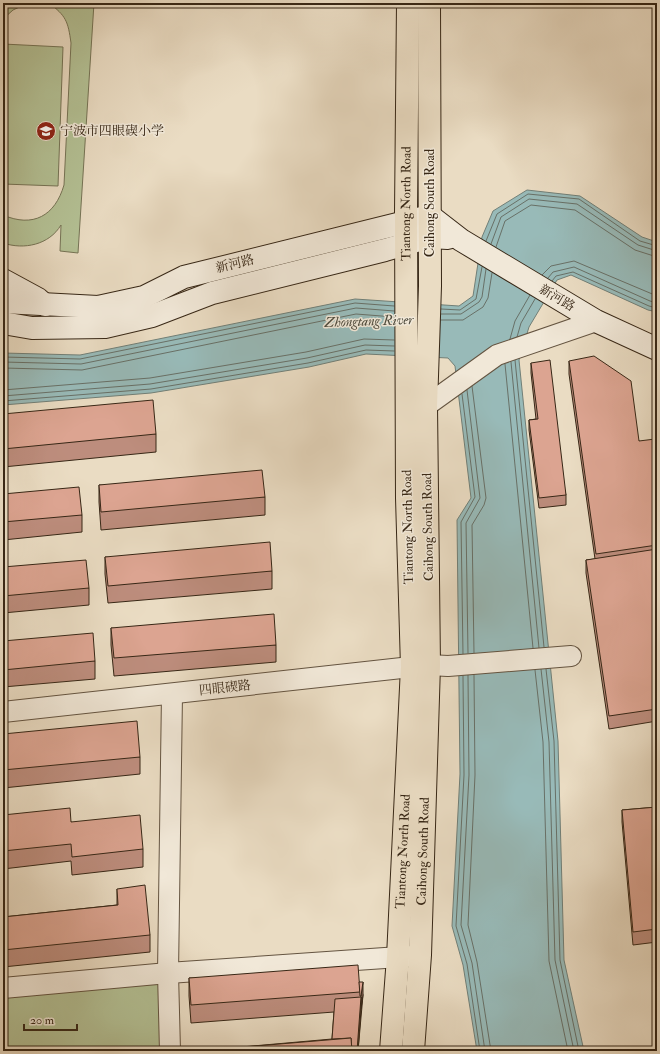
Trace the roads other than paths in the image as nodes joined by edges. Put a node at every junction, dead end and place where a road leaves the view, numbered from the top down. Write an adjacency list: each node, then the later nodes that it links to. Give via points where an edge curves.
1 (408, 3): 4 (main road, Tiantong North Road)
2 (429, 3): 3 (main road, Caihong South Road)
3 (430, 226): 4 (main road, 新河路); 8 (main road, 新河路, via 461,240); 11 (main road, Caihong South Road)
4 (407, 233): 7 (main road, 新河路, via 184,277 144,297 98,307); 9 (main road, 新河路, via 212,293 152,316 105,328 32,328); 13 (main road, Tiantong North Road, via 406,498)
5 (3, 280): 7 (main road)
6 (3, 302): 7 (main road, 新河路)
7 (45, 305)
8 (596, 321): 10 (main road, 新河路); 11 (street, via 497,355)
9 (3, 323)
10 (657, 349)
11 (426, 406): 13 (main road, Caihong South Road)
12 (571, 656): 13 (street, 四眼碶路)
13 (430, 666): 14 (street, 四眼碶路); 16 (main road, Caihong South Road); 17 (main road, Tiantong North Road)
14 (172, 694): 15 (street, 四眼碶路); 18 (street)
15 (3, 712)
16 (420, 955): 17 (street); 22 (main road, Caihong South Road)
17 (398, 957): 18 (street); 21 (main road, Tiantong North Road)
18 (168, 973): 19 (street); 20 (street)
19 (3, 988)
20 (170, 1051)
21 (391, 1051)
22 (413, 1051)

